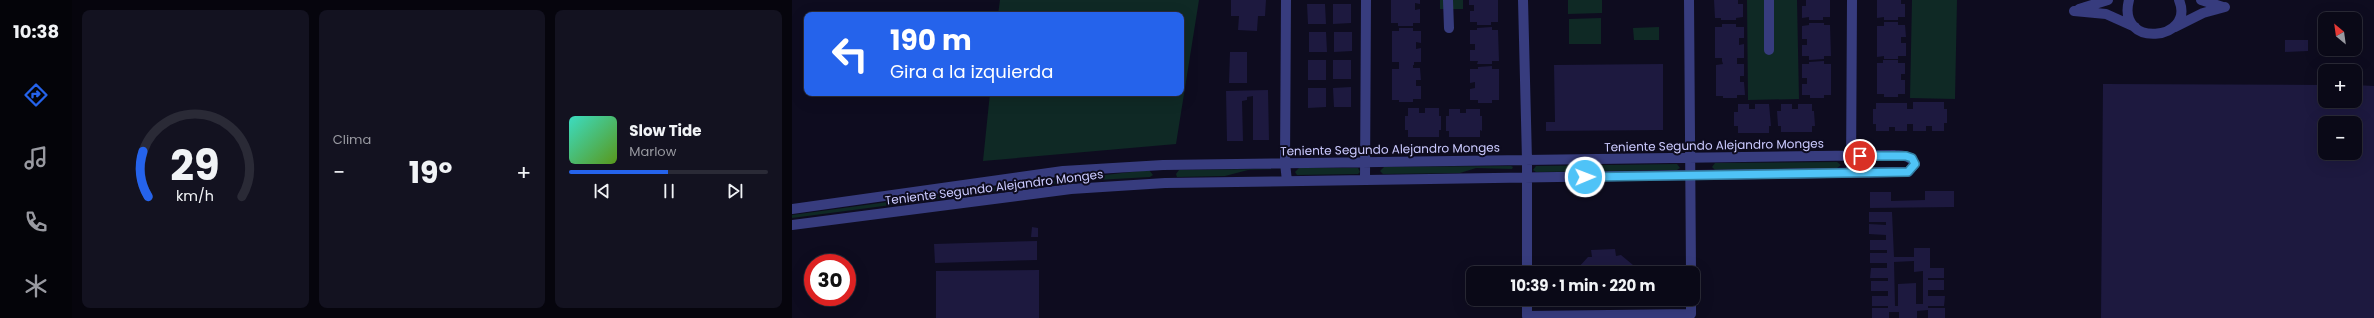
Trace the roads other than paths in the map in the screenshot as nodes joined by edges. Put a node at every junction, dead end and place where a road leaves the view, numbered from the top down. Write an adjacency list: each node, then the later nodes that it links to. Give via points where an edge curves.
1 (1286, 0): 20 (street)
2 (1366, 0): 19 (street)
3 (1448, 0): 13 (street)
4 (1523, 0): 18 (street)
5 (1689, 0): 17 (street)
6 (1769, 0): 15 (street)
7 (1852, 0): 16 (street)
8 (2130, 0): 12 (street, via 2129,16)
9 (2179, 0): 14 (street, via 2180,16)
10 (2201, 0): 14 (street, via 2225,7 2189,18)
11 (2102, 1): 12 (street, via 2074,11 2106,14)
12 (2135, 27): 14 (street, via 2146,34 2154,35)
13 (1449, 28)
14 (2168, 31)
15 (1769, 50)
16 (1851, 156): 17 (street, Teniente Segundo Alejandro Monges); 22 (street); 22 (street, Teniente Segundo Alejandro Monges, via 1906,156 1912,158 1915,164 1908,172)
17 (1691, 158): 18 (street, Teniente Segundo Alejandro Monges); 23 (street)
18 (1527, 160): 19 (street, Teniente Segundo Alejandro Monges); 24 (street)
19 (1365, 162): 20 (street, Teniente Segundo Alejandro Monges); 25 (street)
20 (1285, 163): 21 (street, Teniente Segundo Alejandro Monges); 26 (street)
21 (1163, 165): 27 (street); 28 (street, Teniente Segundo Alejandro Monges, via 1063,171)
22 (1851, 173): 23 (street, Teniente Segundo Alejandro Monges)
23 (1692, 175): 24 (street, Teniente Segundo Alejandro Monges); 31 (street)
24 (1527, 178): 25 (street, Teniente Segundo Alejandro Monges); 30 (street)
25 (1365, 180): 26 (street, Teniente Segundo Alejandro Monges)
26 (1287, 181): 27 (street, Teniente Segundo Alejandro Monges)
27 (1165, 183): 29 (street, Teniente Segundo Alejandro Monges, via 1071,189)
28 (792, 209)
29 (792, 225)
30 (1527, 266)
31 (1691, 266)
32 (1527, 306): 33 (street, via 1527,316 1691,314)
33 (1691, 306)

